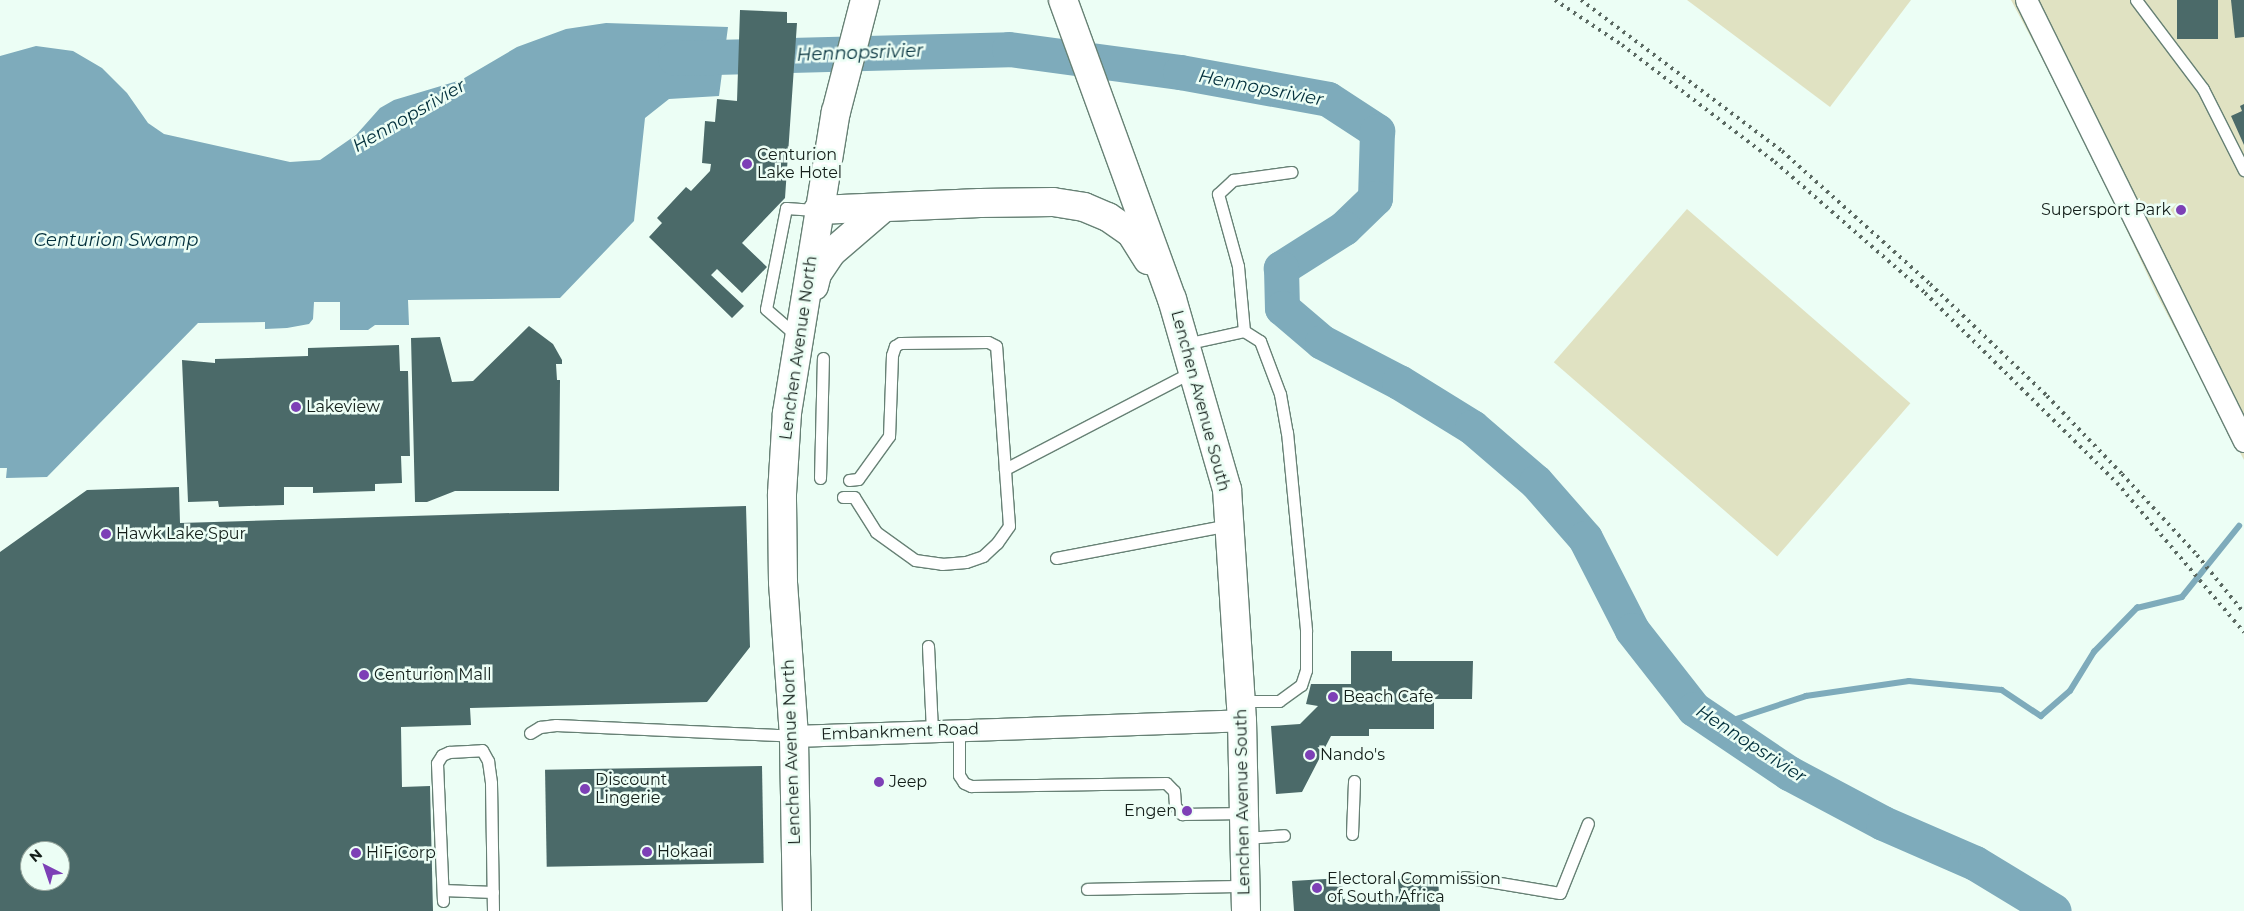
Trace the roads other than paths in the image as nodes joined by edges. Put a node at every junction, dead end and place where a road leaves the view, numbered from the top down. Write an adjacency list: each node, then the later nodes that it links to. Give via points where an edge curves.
1 (865, 0): 7 (main road, Lenchen Avenue North, via 836,112)
2 (2026, 0): 15 (street)
3 (2136, 0): 5 (lane, via 2203,89)
4 (1065, 6): 9 (main road, Lenchen Avenue South)
5 (2244, 170)
6 (1291, 172): 10 (lane, via 1233,180 1218,194 1238,266)
7 (818, 210): 8 (main road); 11 (main road, Lenchen Avenue North); 11 (lane, via 786,208 766,309)
8 (881, 210): 9 (main road, via 980,203 1053,202 1084,207 1108,217 1131,233); 11 (main road, via 846,237 817,274)
9 (1172, 299): 12 (main road, Lenchen Avenue South)
10 (1244, 331): 12 (lane); 23 (lane, via 1260,341 1282,404 1294,490 1306,670 1301,685 1279,701)
11 (799, 338): 27 (main road, Lenchen Avenue North, via 788,407 782,494 783,582)
12 (1185, 344): 14 (main road, Lenchen Avenue South)
13 (823, 358): 17 (lane)
14 (1193, 371): 16 (lane); 20 (main road, Lenchen Avenue South, via 1227,489)
15 (2244, 441)
16 (1005, 469): 18 (lane, via 996,346 988,342 900,343 892,355 889,436 858,479); 19 (lane, via 1009,526 983,556 966,562 915,560 876,532 854,497)
17 (820, 478)
18 (849, 480)
19 (843, 497)
20 (1229, 525): 21 (lane); 23 (main road, Lenchen Avenue South)
21 (1056, 558)
22 (928, 646): 24 (lane)
23 (1242, 710): 25 (street, Embankment Road); 30 (main road, Lenchen Avenue South)
24 (932, 731): 25 (street, Embankment Road); 27 (street, Embankment Road)
25 (959, 731): 30 (lane, via 959,775 964,783 971,786 1166,784 1174,791 1175,806 1182,814)
26 (530, 733): 27 (lane, Embankment Road, via 540,727 556,725)
27 (794, 736): 38 (main road, Lenchen Avenue North)
28 (1354, 781): 31 (lane)
29 (1588, 823): 33 (lane, via 1560,893)
30 (1244, 826): 32 (lane); 36 (main road, Lenchen Avenue South)
31 (1352, 834)
32 (1284, 835)
33 (1464, 877)
34 (1087, 889): 36 (lane)
35 (493, 892): 35 (lane, via 443,896 438,763 442,755 449,752 482,750 488,761); 37 (lane)
36 (1246, 898)
37 (493, 911)
38 (797, 911)

